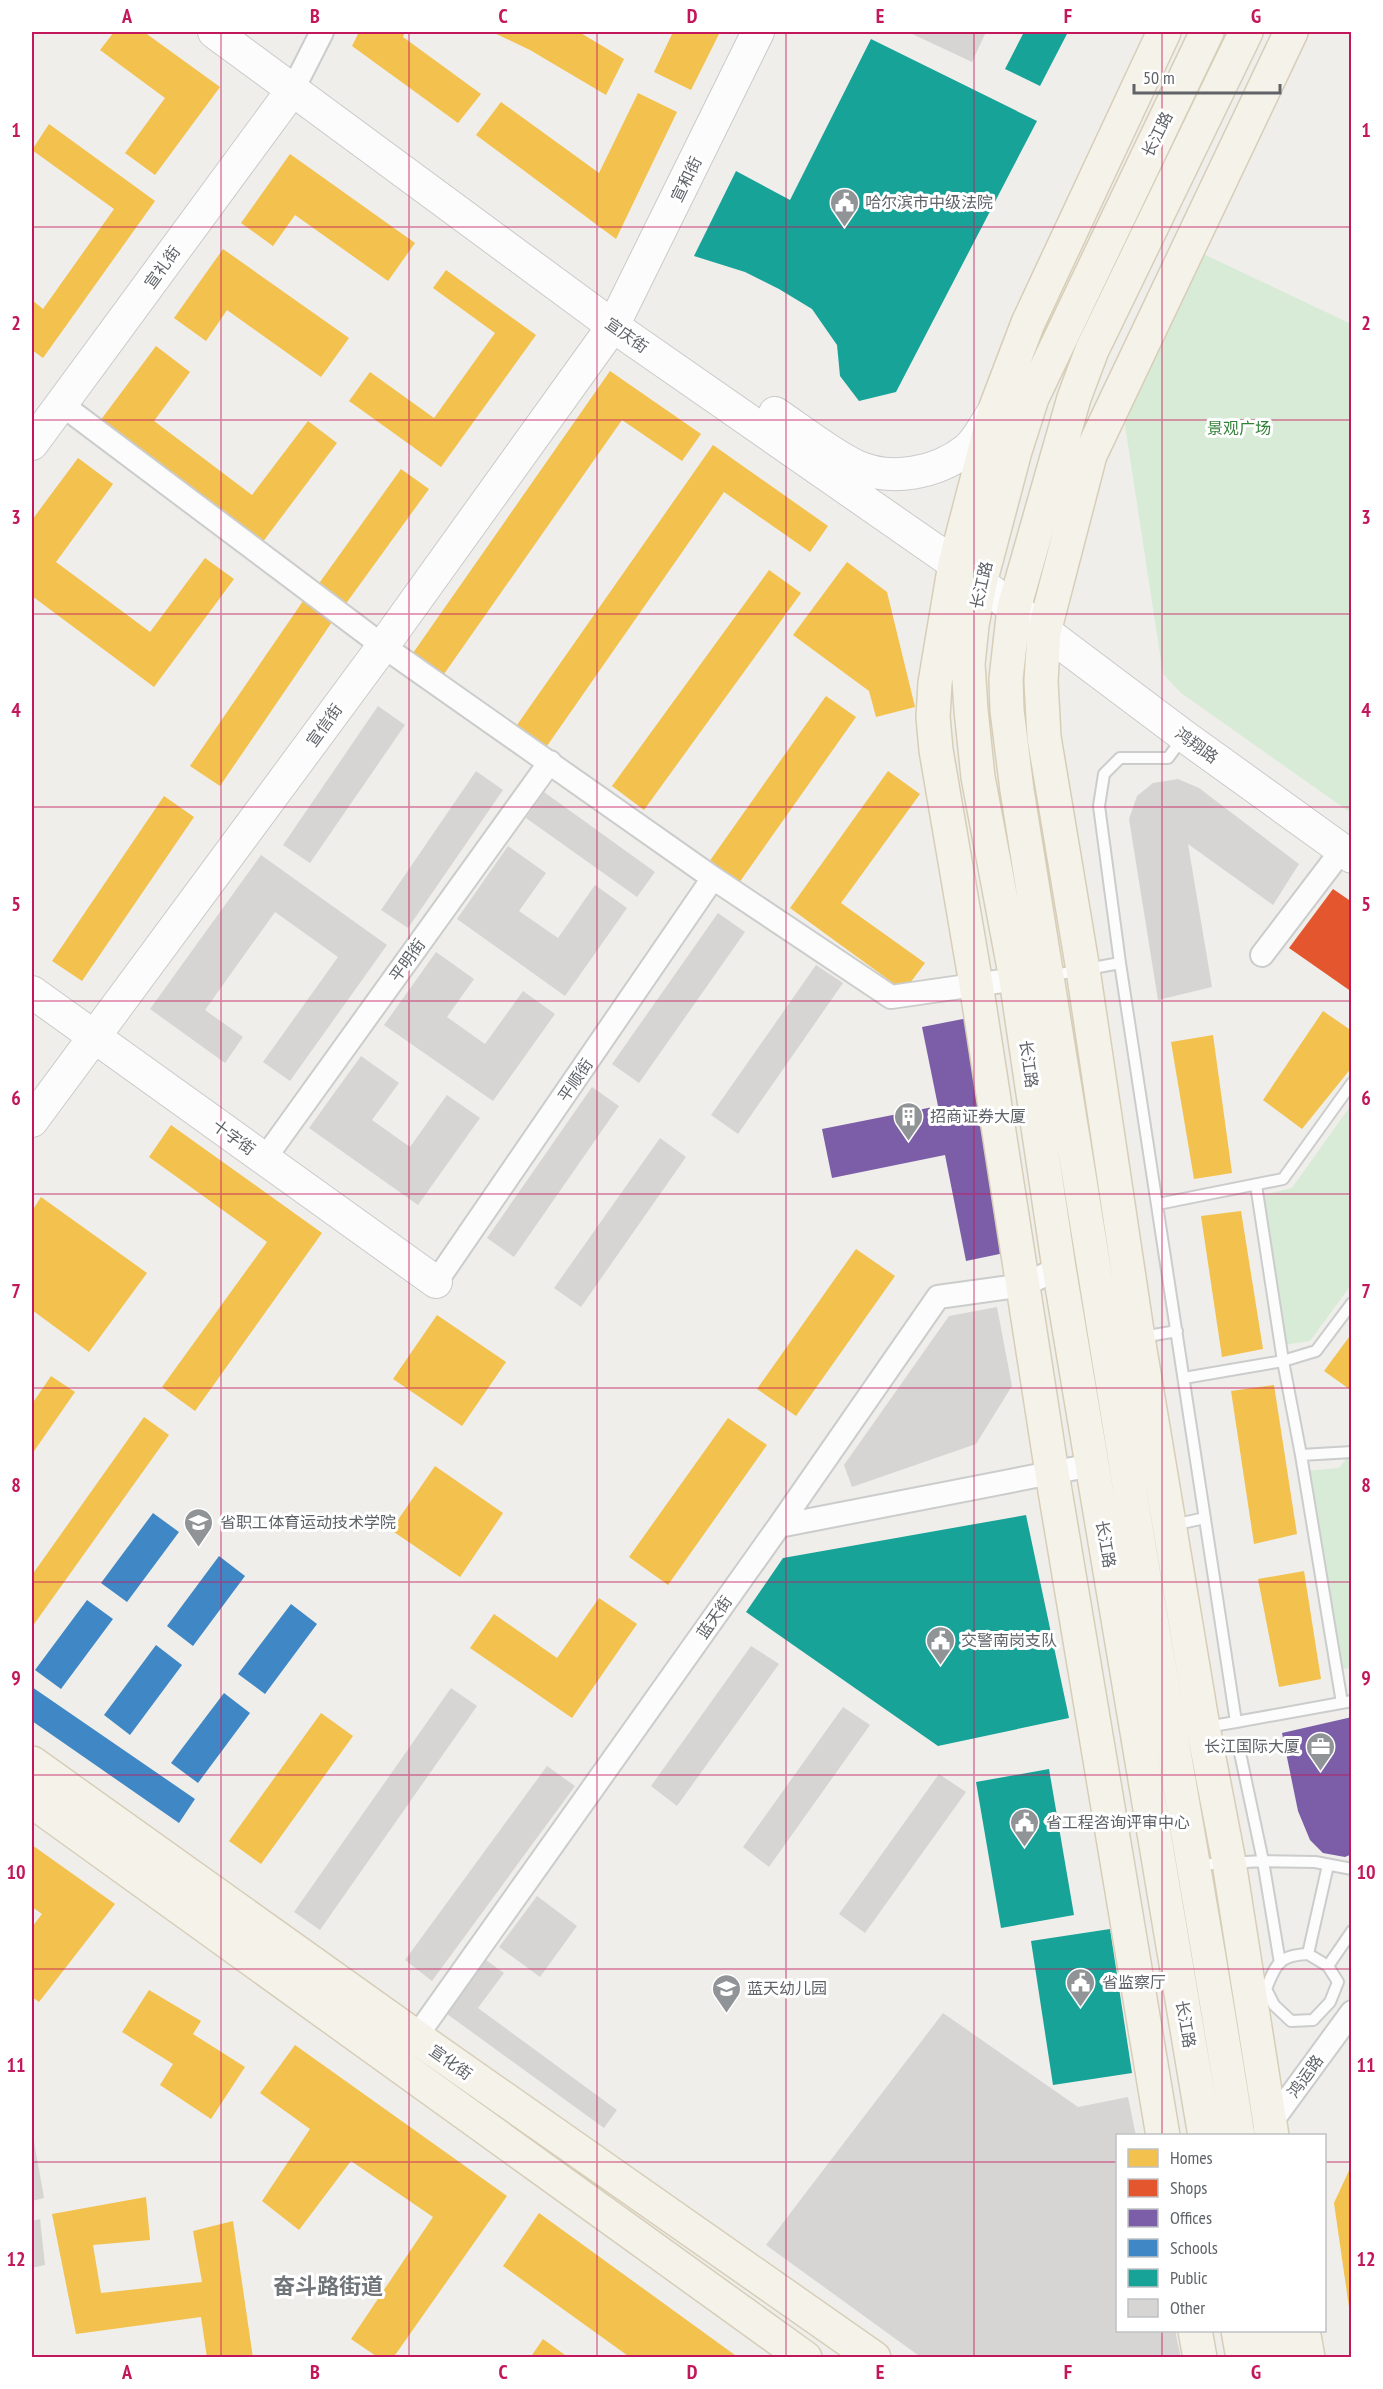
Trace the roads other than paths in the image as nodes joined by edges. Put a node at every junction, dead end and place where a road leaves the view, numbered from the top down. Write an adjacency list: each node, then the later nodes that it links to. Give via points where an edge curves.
1 (214, 32): 8 (street, 宣庆街)
2 (322, 32): 8 (street)
3 (758, 32): 9 (street, 宣和街)
4 (1164, 32): 11 (main road, via 1028,323)
5 (1207, 32): 13 (main road, 长江路, via 1032,398)
6 (1246, 32): 14 (main road, 长江路, via 1092,350)
7 (1291, 32): 15 (main road, via 1090,455)
8 (293, 89): 9 (street, 宣庆街); 10 (street, 宣礼街)
9 (617, 319): 11 (street, via 863,469 893,474 924,472 944,464 968,449); 13 (street, 宣庆街); 16 (street, 宣信街)
10 (61, 404): 12 (street, 宣礼街); 16 (street)
11 (996, 407): 13 (main road)
12 (32, 444)
13 (967, 573): 14 (street, 宣庆街); 24 (main road, 长江路, via 972,625 968,664 978,777); 25 (main road, via 935,683 933,717)
14 (1014, 608): 15 (street, 宣庆街); 24 (main road, 长江路, via 1007,710)
15 (1044, 632): 17 (street, 鸿翔路); 23 (main road, via 1044,737)
16 (383, 646): 18 (street); 27 (street, 宣信街)
17 (1184, 736): 19 (street, 鸿翔路); 22 (lane, via 1168,758 1120,759 1104,774 1099,806)
18 (550, 762): 20 (street); 30 (street, 平明街)
19 (1347, 853): 21 (street)
20 (713, 878): 25 (street, via 891,997); 34 (street, 平顺街)
21 (1263, 955)
22 (1120, 963): 23 (lane); 32 (lane)
23 (1083, 970): 24 (lane); 38 (main road)
24 (1032, 978): 25 (street); 33 (main road, 长江路); 38 (main road, 长江路)
25 (976, 984): 35 (main road)
26 (32, 992): 27 (street, 十字街)
27 (95, 1037): 29 (street, 宣信街); 30 (street, 十字街)
28 (1352, 1083): 31 (lane, via 1283,1179)
29 (32, 1121)
30 (265, 1158): 34 (street, 十字街)
31 (1256, 1185): 32 (lane); 39 (lane)
32 (1158, 1203): 37 (lane)
33 (1059, 1268): 35 (street, 蓝天街); 43 (main road, 长江路)
34 (436, 1282)
35 (1024, 1285): 44 (main road); 46 (street, 蓝天街, via 938,1298)
36 (1352, 1304): 39 (lane, via 1316,1351)
37 (1177, 1331): 38 (lane); 40 (lane)
38 (1122, 1341): 47 (main road)
39 (1283, 1361): 40 (lane); 42 (lane)
40 (1184, 1378): 45 (lane)
41 (1352, 1452): 42 (lane)
42 (1301, 1455): 48 (lane)
43 (1092, 1465): 44 (street); 69 (main road, 长江路)
44 (1052, 1473): 46 (street); 68 (main road)
45 (1205, 1518): 47 (lane); 49 (lane)
46 (778, 1526): 66 (street, 蓝天街)
47 (1153, 1529): 50 (main road)
48 (1347, 1702): 49 (lane)
49 (1236, 1722): 50 (lane)
50 (1186, 1729): 55 (main road); 56 (main road, 长江路)
51 (1240, 1753): 54 (lane)
52 (32, 1762): 66 (main road, 宣化街)
53 (32, 1801): 75 (main road, 宣化街)
54 (1263, 1861): 55 (lane); 57 (lane); 61 (lane)
55 (1229, 1862): 56 (lane); 63 (main road)
56 (1192, 1865): 63 (main road, 长江路)
57 (1328, 1865): 58 (lane); 60 (lane)
58 (1352, 1869)
59 (1352, 1931): 62 (lane)
60 (1308, 1954): 61 (lane, via 1289,1955); 62 (lane)
61 (1280, 1963): 63 (lane)
62 (1328, 1966): 64 (lane, via 1338,1982)
63 (1240, 1993): 64 (lane, via 1274,2005 1291,2021 1313,2020); 67 (main road); 70 (main road, 长江路)
64 (1330, 2002): 65 (lane)
65 (1350, 2014): 67 (street, 鸿运路)
66 (416, 2037): 76 (main road, 宣化街)
67 (1265, 2132)
68 (1163, 2134)
69 (1205, 2134)
70 (1238, 2134)
71 (1195, 2332): 77 (main road)
72 (1238, 2332): 78 (main road)
73 (1271, 2332): 79 (main road)
74 (1303, 2332): 80 (main road)
75 (805, 2358)
76 (874, 2358)
77 (1200, 2358)
78 (1243, 2358)
79 (1276, 2358)
80 (1308, 2358)

